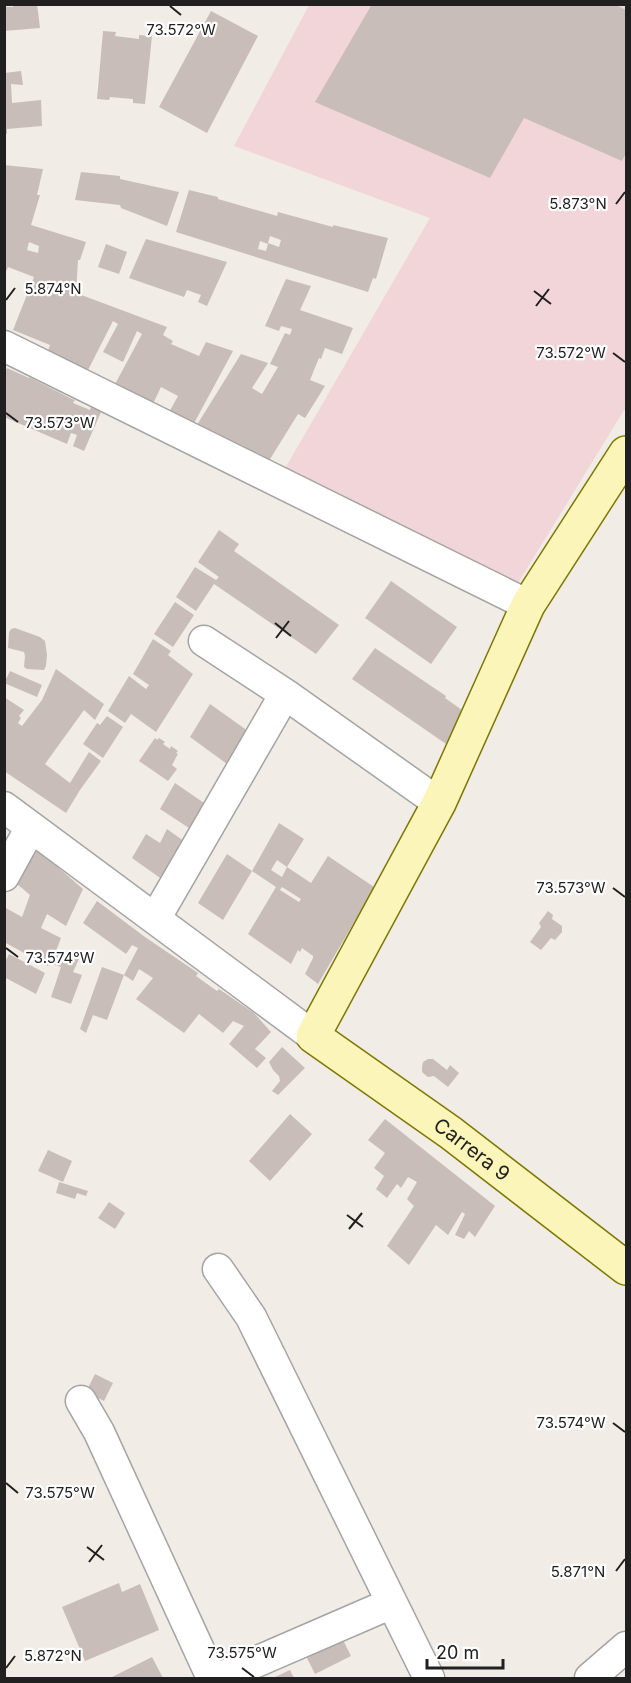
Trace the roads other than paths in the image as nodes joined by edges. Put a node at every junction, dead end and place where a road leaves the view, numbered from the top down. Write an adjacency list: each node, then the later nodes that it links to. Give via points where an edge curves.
1 (4, 346): 3 (street)
2 (627, 453): 3 (main road)
3 (528, 605): 6 (main road)
4 (204, 641): 5 (street)
5 (285, 694): 6 (street); 10 (street)
6 (439, 803): 11 (main road)
7 (4, 807): 8 (street)
8 (31, 827): 9 (street); 10 (street)
9 (4, 876)
10 (155, 919): 11 (street)
11 (313, 1036): 12 (main road, Carrera 9, via 451,1134)
12 (627, 1268)
13 (218, 1269): 15 (street, via 251,1317)
14 (81, 1401): 17 (street, via 99,1432)
15 (392, 1603): 18 (street); 19 (street)
16 (627, 1647): 20 (street)
17 (212, 1678)
18 (219, 1678)
19 (429, 1678)
20 (590, 1678)

